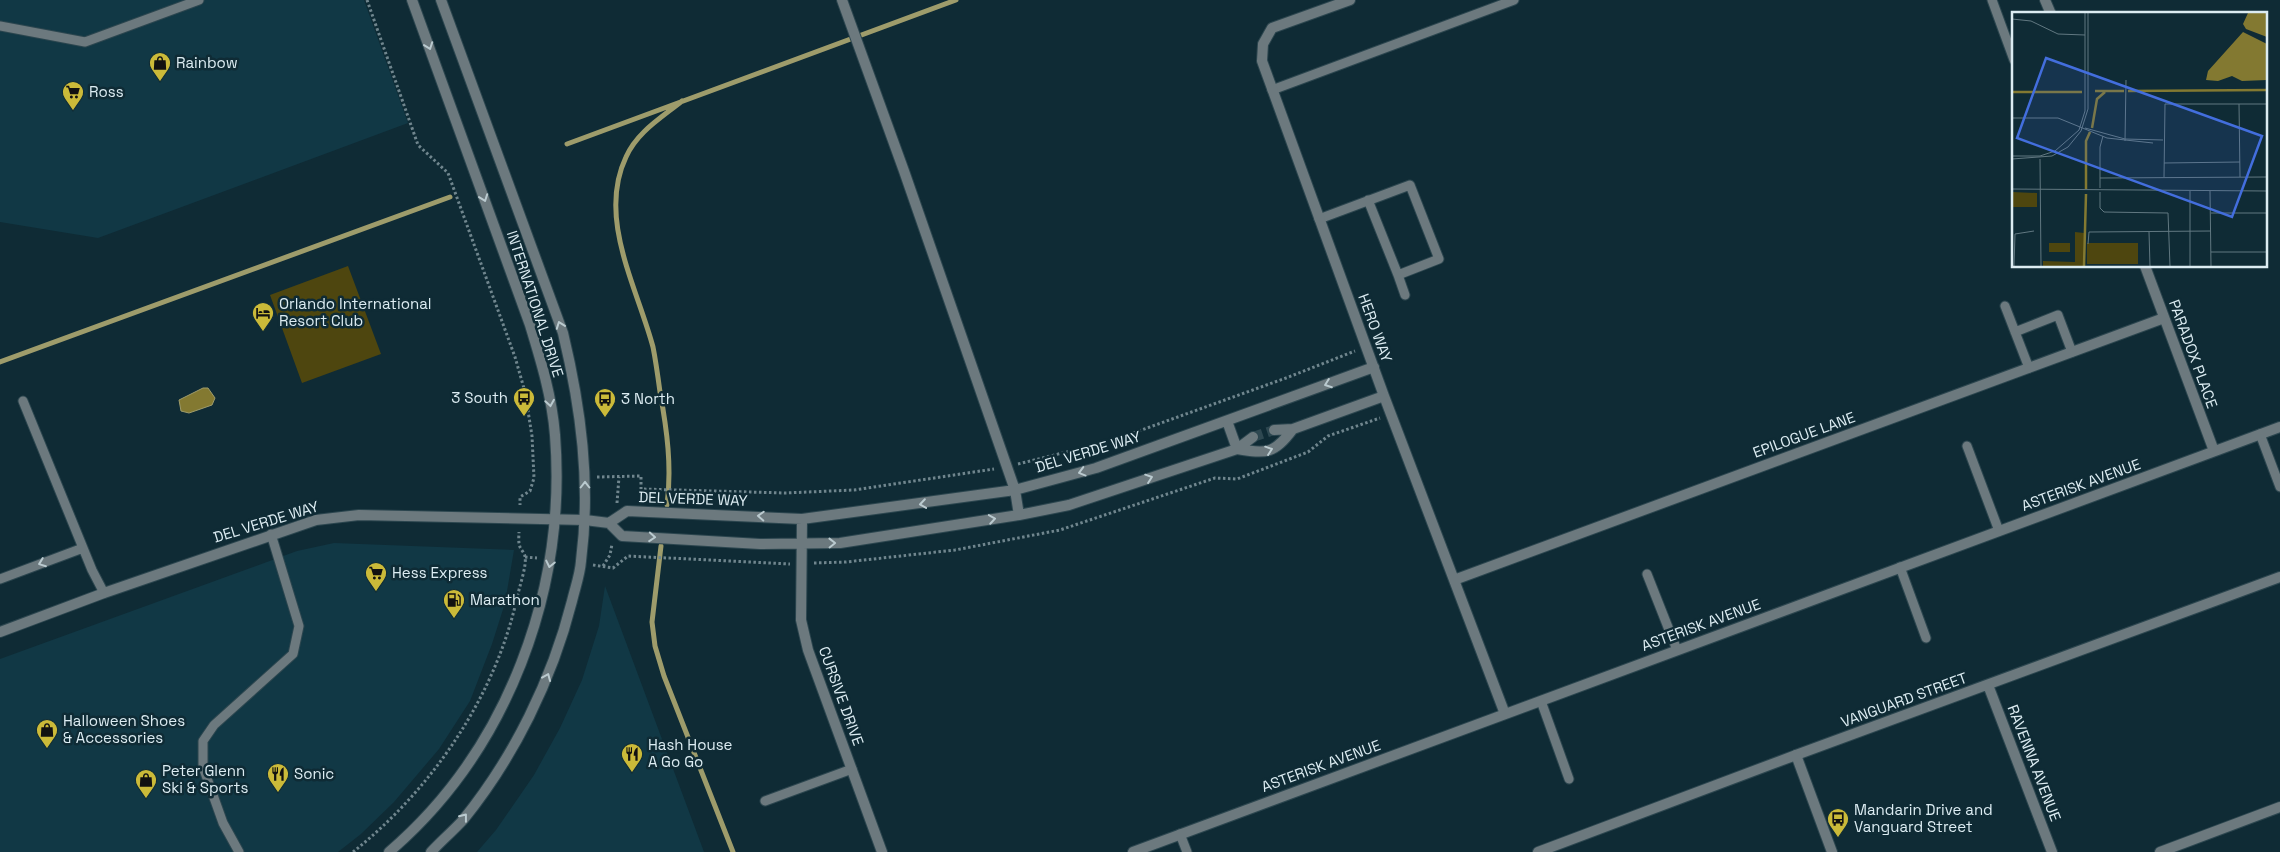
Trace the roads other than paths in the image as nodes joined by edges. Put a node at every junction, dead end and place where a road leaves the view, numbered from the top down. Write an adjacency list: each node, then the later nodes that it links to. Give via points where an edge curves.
1 (199, 0): 10 (lane, via 85,42)
2 (412, 0): 38 (street, INTERNATIONAL DRIVE, one-way to 38, via 543,366 555,434)
3 (441, 0): 40 (street, INTERNATIONAL DRIVE, one-way to 3, via 582,432 574,377 562,333)
4 (842, 0): 36 (street)
5 (1350, 0): 12 (street, HERO WAY, via 1272,28 1262,44 1262,61)
6 (1514, 0): 12 (lane)
7 (1992, 0): 11 (lane)
8 (2045, 0): 9 (street)
9 (2049, 12)
10 (0, 26)
11 (2012, 55)
12 (1272, 90): 14 (street, HERO WAY)
13 (1368, 200): 14 (lane); 16 (lane); 16 (lane, via 1410,185 1439,259)
14 (1319, 218): 22 (street, HERO WAY)
15 (2146, 268): 19 (street, PARADOX PLACE)
16 (1398, 275): 17 (lane)
17 (1406, 295)
18 (2004, 306): 20 (lane)
19 (2164, 318): 21 (street, EPILOGUE LANE); 34 (street, PARADOX PLACE)
20 (2014, 332): 21 (lane, via 2058,315); 23 (lane)
21 (2072, 352): 23 (street, EPILOGUE LANE)
22 (1374, 367): 24 (street, HERO WAY); 26 (street, DEL VERDE WAY, one-way to 26)
23 (2029, 368): 50 (street, EPILOGUE LANE)
24 (1384, 396): 28 (street); 50 (street, HERO WAY)
25 (23, 400): 45 (lane)
26 (1226, 421): 33 (street); 36 (street, DEL VERDE WAY, one-way to 36, via 1096,468)
27 (2280, 427): 30 (street, ASTERISK AVENUE)
28 (1293, 429): 29 (street); 33 (street, one-way to 28, via 1260,453 1281,445)
29 (1274, 430)
30 (2260, 434): 34 (street, ASTERISK AVENUE); 35 (lane)
31 (1253, 437): 33 (street)
32 (1967, 446): 42 (lane)
33 (1237, 448): 37 (street, one-way to 33, via 1069,505)
34 (2214, 451): 42 (street, ASTERISK AVENUE)
35 (2280, 487)
36 (1015, 490): 37 (street); 39 (street, DEL VERDE WAY, one-way to 39)
37 (1019, 515): 44 (street, one-way to 37, via 840,543)
38 (556, 519): 40 (street, DEL VERDE WAY); 43 (street, DEL VERDE WAY, via 359,515 316,520); 65 (street, INTERNATIONAL DRIVE, one-way to 65, via 551,560 538,616 525,658 504,702 457,780 433,810)
39 (802, 519): 41 (street, DEL VERDE WAY, one-way to 41, via 627,511); 44 (street, CURSIVE DRIVE)
40 (585, 520): 41 (street, DEL VERDE WAY); 66 (street, INTERNATIONAL DRIVE, one-way to 40, via 462,820 486,787 538,698 556,656 568,614 581,563)
41 (609, 522): 44 (street, one-way to 44, via 622,536)
42 (1999, 531): 46 (street, ASTERISK AVENUE)
43 (271, 534): 51 (street, DEL VERDE WAY); 64 (lane, via 299,626 293,654 214,725 203,741 203,767 223,823)
44 (801, 544): 59 (street, CURSIVE DRIVE, via 801,620 808,650)
45 (83, 548): 49 (lane, one-way to 49); 51 (lane)
46 (1900, 568): 53 (lane); 54 (street, ASTERISK AVENUE)
47 (1648, 574): 54 (lane)
48 (2280, 577): 55 (street, VANGUARD STREET)
49 (0, 579)
50 (1454, 580): 57 (street, HERO WAY)
51 (104, 593): 52 (street, DEL VERDE WAY)
52 (0, 632)
53 (1926, 638)
54 (1677, 650): 56 (street, ASTERISK AVENUE)
55 (1988, 686): 58 (street, VANGUARD STREET); 72 (street, RAVENNA AVENUE)
56 (1541, 700): 57 (street, ASTERISK AVENUE); 60 (lane)
57 (1505, 714): 63 (street, ASTERISK AVENUE)
58 (1796, 755): 70 (street, VANGUARD STREET); 71 (street)
59 (852, 769): 61 (lane); 67 (street, CURSIVE DRIVE)
60 (1569, 780)
61 (765, 801)
62 (2280, 807): 73 (street)
63 (1180, 834): 68 (street, ASTERISK AVENUE); 69 (lane)
64 (239, 852)
65 (389, 852)
66 (431, 852)
67 (882, 852)
68 (1133, 852)
69 (1187, 852)
70 (1538, 852)
71 (1832, 852)
72 (2052, 852)
73 (2160, 852)

